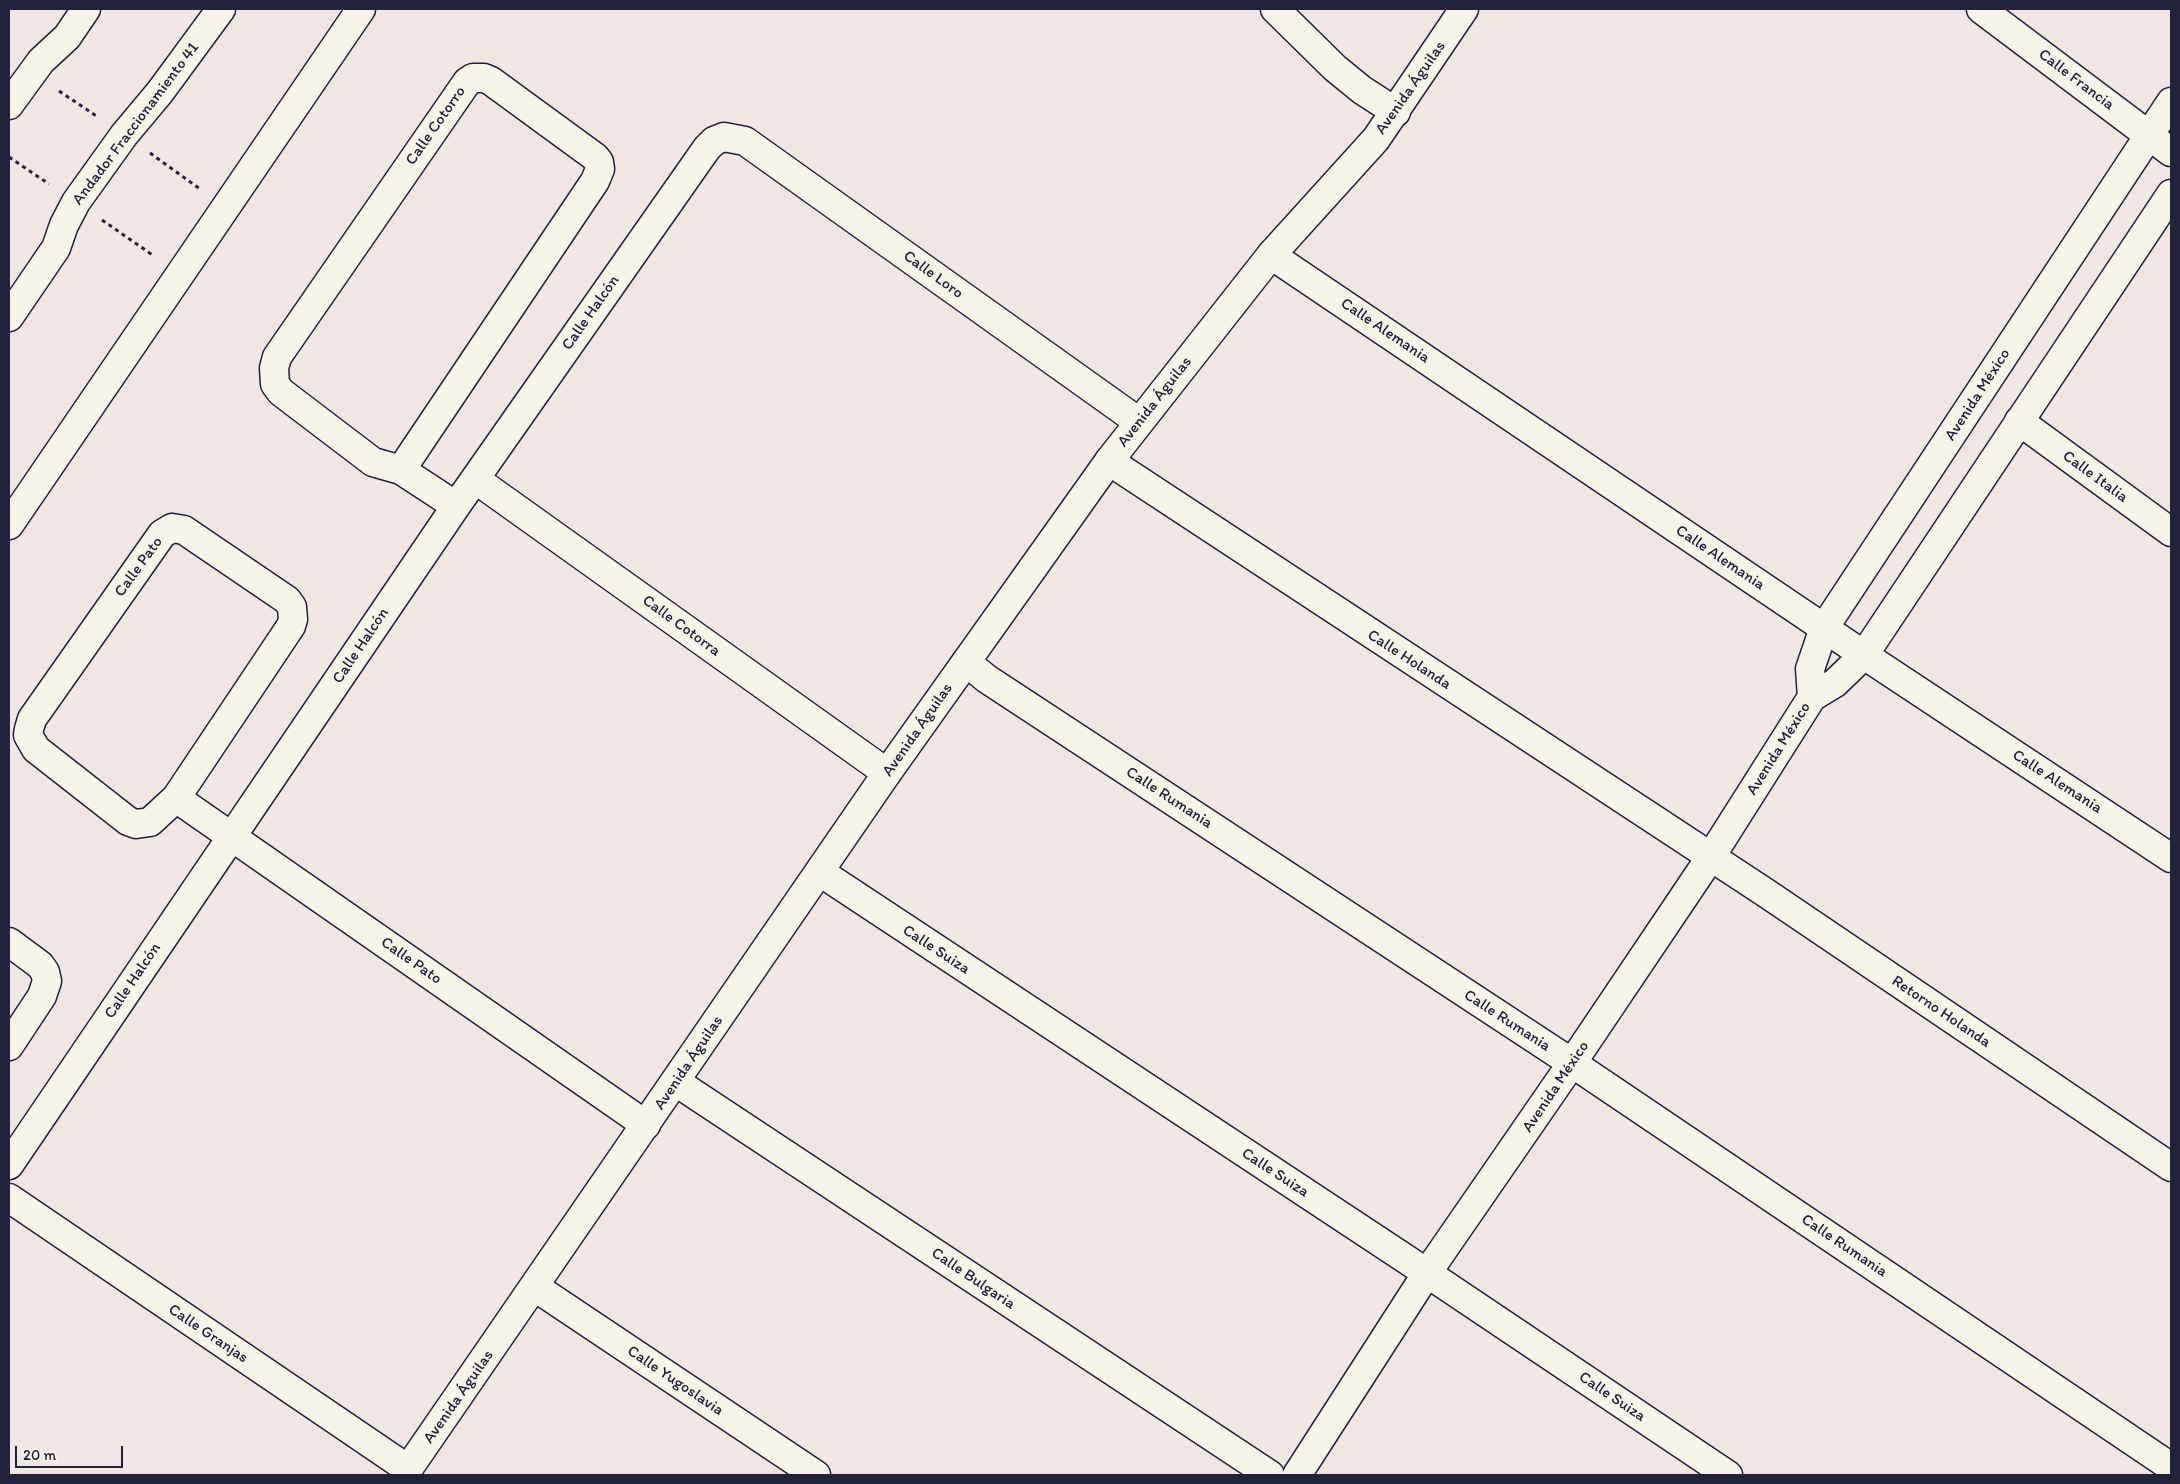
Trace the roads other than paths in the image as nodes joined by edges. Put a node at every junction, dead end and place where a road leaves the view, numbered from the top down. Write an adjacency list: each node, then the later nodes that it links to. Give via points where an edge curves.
1 (86, 9): 8 (street, via 67,37 41,61)
2 (221, 9): 15 (street, Andador Fraccionamiento 41, via 76,202 56,248)
3 (362, 9): 22 (street)
4 (1274, 9): 9 (street, via 1335,68)
5 (1464, 9): 9 (street, Avenida Águilas)
6 (1981, 9): 10 (street, Calle Francia)
7 (2171, 102): 10 (street, Avenida México)
8 (9, 105)
9 (1396, 112): 14 (street, Avenida Águilas, via 1376,139)
10 (2149, 135): 12 (street, Calle Francia); 24 (street, Avenida México)
11 (724, 137): 17 (street, Calle Loro, via 745,141); 20 (street, Calle Halcón, via 706,148)
12 (2171, 152)
13 (2171, 194): 16 (street, Avenida México)
14 (1271, 255): 17 (street, Avenida Águilas); 24 (street, Calle Alemania)
15 (9, 317)
16 (2020, 421): 23 (street, Calle Italia); 25 (street, Avenida México)
17 (1138, 422): 18 (street, Avenida Águilas)
18 (1109, 461): 26 (street, Avenida Águilas); 31 (street, Calle Holanda)
19 (401, 470): 19 (street, Calle Cotorro, via 373,462 281,392 275,384 274,368 277,357 467,82 473,78 484,78 595,157 600,169); 21 (street, Calle Cotorro)
20 (475, 479): 21 (street, Calle Halcón); 28 (street, Calle Cotorra)
21 (456, 506): 30 (street, Calle Halcón)
22 (9, 525)
23 (2171, 532)
24 (1824, 628): 25 (street, Calle Alemania); 27 (street, Avenida México, via 1810,669)
25 (1864, 655): 27 (street, Avenida México, via 1835,683); 32 (street, Calle Alemania)
26 (966, 662): 28 (street, Avenida Águilas); 36 (street, Calle Rumania, via 996,685)
27 (1812, 697): 31 (street, Avenida México)
28 (887, 773): 33 (street, Avenida Águilas)
29 (176, 798): 29 (street, Calle Pato, via 293,619 292,607 287,600 178,528 162,534 32,719 28,735 36,749 128,821 150,822); 30 (street, Calle Pato)
30 (231, 836): 38 (street, Calle Pato); 39 (street, Calle Halcón)
31 (1710, 858): 36 (street, Avenida México); 40 (street, Retorno Holanda)
32 (2171, 858)
33 (820, 872): 37 (street, Avenida Águilas); 42 (street, Calle Suiza)
34 (9, 942): 35 (street, via 40,965 47,981 42,996)
35 (9, 1046)
36 (1572, 1063): 42 (street, Avenida México); 44 (street, Calle Rumania)
37 (676, 1082): 38 (street, Avenida Águilas); 47 (street, Calle Bulgaria)
38 (646, 1125): 43 (street, Avenida Águilas)
39 (9, 1165)
40 (2171, 1167)
41 (9, 1198): 45 (street, Calle Granjas)
42 (1427, 1273): 48 (street, Avenida México); 49 (street, Calle Suiza)
43 (535, 1288): 45 (street, Avenida Águilas); 46 (street, Calle Yugoslavia)
44 (2171, 1467)
45 (406, 1472)
46 (816, 1475)
47 (1270, 1475)
48 (1297, 1475)
49 (1728, 1475)

